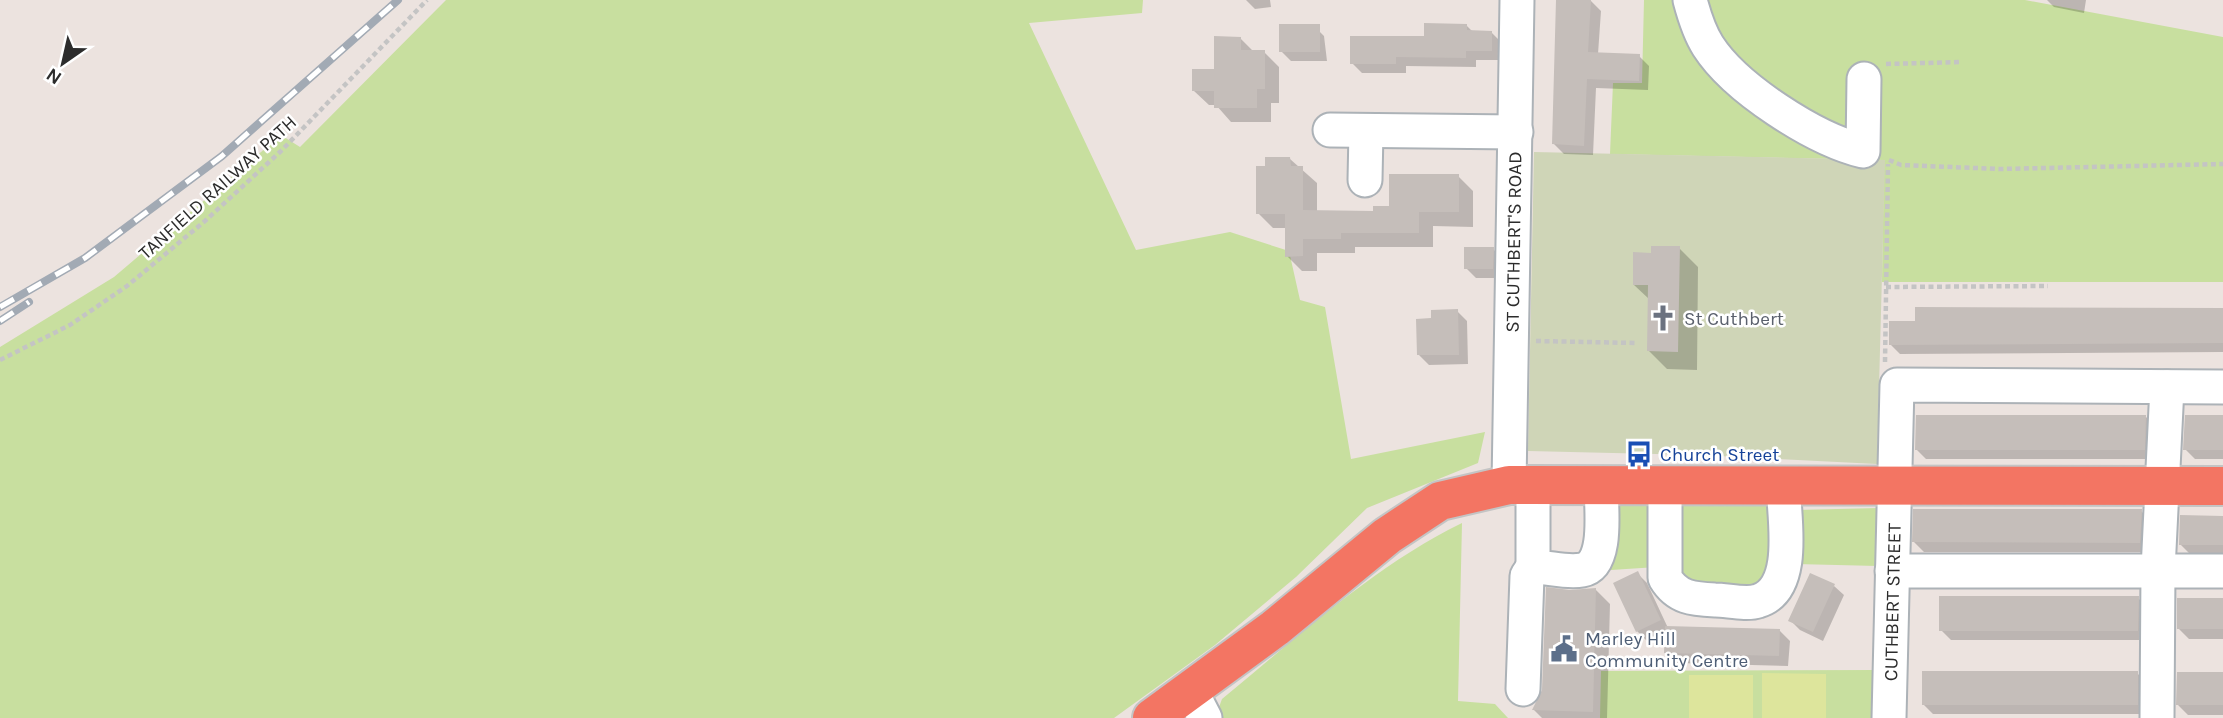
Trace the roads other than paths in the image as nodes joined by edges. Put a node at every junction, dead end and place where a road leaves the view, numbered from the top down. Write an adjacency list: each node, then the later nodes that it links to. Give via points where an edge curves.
1 (1517, 0): 6 (street, ST CUTHBERT'S ROAD)
2 (1690, 0): 3 (street, via 1707,45 1730,74 1837,144 1863,151)
3 (1864, 79)
4 (1330, 130): 5 (street)
5 (1366, 131): 6 (street); 7 (street)
6 (1516, 132): 11 (street, ST CUTHBERT'S ROAD, via 1511,340)
7 (1365, 180)
8 (2167, 387): 9 (street); 14 (street, CUTHBERT STREET, via 1897,385); 15 (street)
9 (2223, 387)
10 (1783, 484): 13 (highway); 13 (street, via 1785,573 1772,593 1757,602 1689,598 1671,589 1665,578); 14 (highway)
11 (1521, 485): 12 (highway); 17 (street, ST CUTHBERT'S ROAD); 22 (highway, via 1440,501 1387,536 1275,628)
12 (1601, 485): 13 (highway); 17 (street, via 1596,562 1577,571)
13 (1665, 485)
14 (1894, 486): 15 (highway); 19 (street, CUTHBERT STREET)
15 (2161, 486): 16 (highway); 18 (street)
16 (2223, 486)
17 (1533, 566): 21 (street, ST CUTHBERT'S ROAD, via 1527,576)
18 (2158, 570): 19 (street); 20 (street); 25 (street)
19 (1892, 571): 24 (street, CUTHBERT STREET)
20 (2223, 571)
21 (1523, 689)
22 (1198, 704): 23 (highway)
23 (1152, 718)
24 (1889, 718)
25 (2157, 718)

